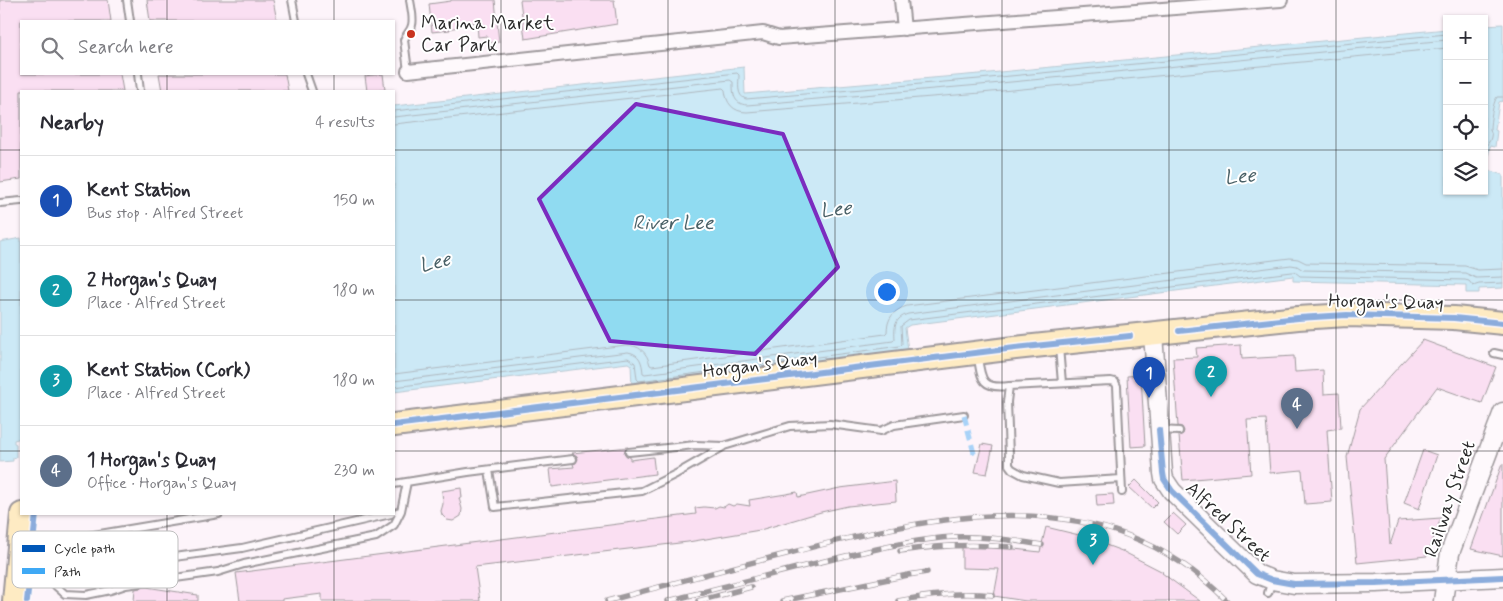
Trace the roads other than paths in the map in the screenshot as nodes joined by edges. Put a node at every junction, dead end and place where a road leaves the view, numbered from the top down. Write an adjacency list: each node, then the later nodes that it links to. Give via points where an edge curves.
1 (127, 0): 7 (lane)
2 (292, 0): 8 (lane)
3 (410, 0): 10 (lane, via 412,24 404,40)
4 (901, 0): 9 (street)
5 (1281, 0): 6 (street)
6 (1168, 4): 9 (street)
7 (130, 20)
8 (296, 20)
9 (904, 29): 10 (street, via 779,38 763,33)
10 (408, 71)
11 (138, 75): 13 (lane)
12 (306, 75): 14 (lane)
13 (140, 90)
14 (312, 90)
15 (20, 201): 16 (lane)
16 (0, 203)
17 (1503, 323): 18 (highway, Horgan's Quay, via 1348,315)
18 (1153, 334): 19 (highway, Horgan's Quay); 28 (street, Alfred Street)
19 (1059, 344): 20 (highway, Horgan's Quay); 23 (lane)
20 (977, 353): 24 (lane, via 986,382 996,387); 27 (highway, Horgan's Quay)
21 (1494, 353): 22 (lane)
22 (1503, 355)
23 (1062, 383): 24 (lane); 34 (lane, via 1115,382)
24 (1009, 386): 34 (lane, via 1009,465 1012,469 1059,483)
25 (1503, 412): 48 (street, Railway Street, via 1461,514 1450,553)
26 (964, 415): 30 (lane, via 894,425 881,431 830,424 790,426)
27 (395, 425)
28 (1159, 430): 29 (lane); 48 (street, Alfred Street, via 1164,479 1172,491 1198,512 1270,587)
29 (1179, 431)
30 (724, 446): 31 (lane, via 695,445); 33 (lane, via 642,491 495,507)
31 (629, 452)
32 (573, 459): 33 (lane)
33 (490, 470): 35 (lane)
34 (1122, 479): 37 (lane)
35 (407, 482): 36 (lane); 38 (lane)
36 (395, 484)
37 (1122, 492)
38 (401, 511): 39 (lane); 47 (lane, via 394,525 376,537 218,572)
39 (395, 512)
40 (22, 515): 43 (highway)
41 (213, 515): 44 (lane)
42 (383, 515): 45 (lane, via 242,548)
43 (20, 531)
44 (118, 531)
45 (178, 557)
46 (1503, 577): 48 (street, Alfred Street)
47 (178, 578)
48 (1447, 580): 51 (street, Railway Street)
49 (58, 588): 50 (lane, via 65,594 86,595)
50 (117, 588)
51 (1443, 601)

